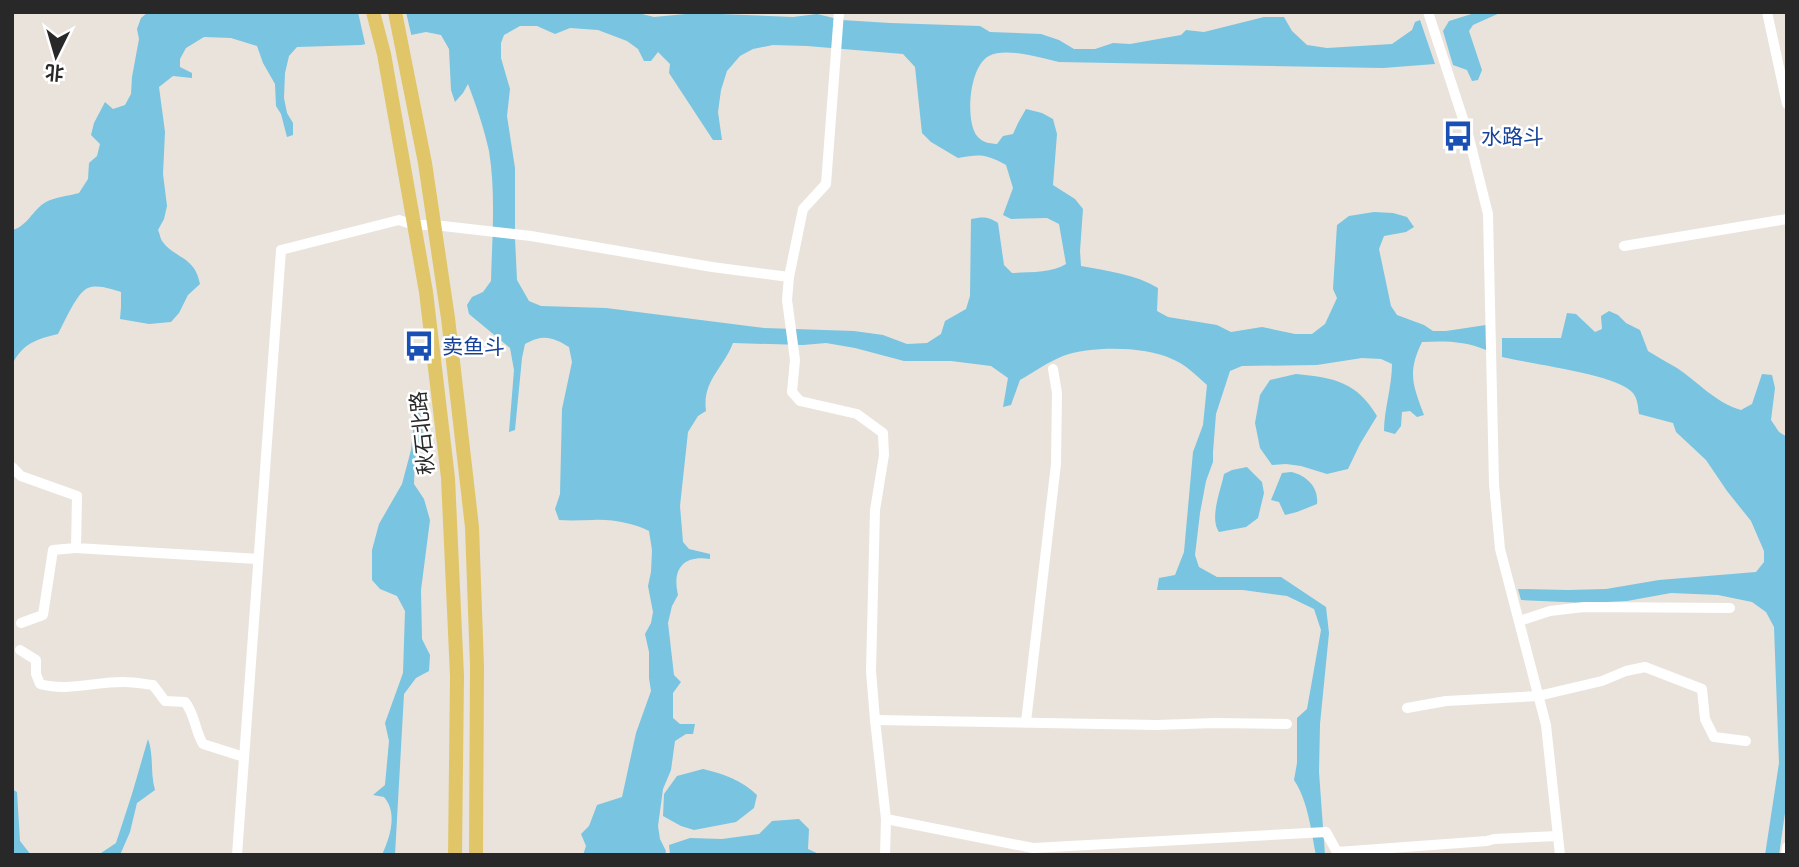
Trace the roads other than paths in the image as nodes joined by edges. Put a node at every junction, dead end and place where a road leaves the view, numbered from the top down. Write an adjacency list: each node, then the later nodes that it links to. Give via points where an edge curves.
1 (373, 12): 8 (main road, 秋石北路)
2 (395, 12): 9 (main road, 秋石北路)
3 (839, 12): 11 (street, via 825,184 803,209)
4 (1428, 12): 17 (street, via 1468,134 1488,214 1494,484 1500,549)
5 (1767, 12): 6 (street)
6 (1787, 104)
7 (1787, 219): 10 (street)
8 (414, 225): 9 (street); 15 (street, via 399,220 281,250); 32 (main road, 秋石北路, via 448,478 457,676)
9 (434, 225): 11 (street); 33 (main road, 秋石北路, via 472,527)
10 (1624, 246)
11 (789, 277): 22 (street, via 792,392 800,401 857,414 883,433 875,510 871,671)
12 (1053, 369): 23 (street, via 1056,464)
13 (12, 467): 14 (street, via 21,476 77,496)
14 (76, 548): 15 (street); 18 (street, via 53,550 43,615)
15 (258, 559): 26 (street)
16 (1730, 608): 17 (street, via 1584,607)
17 (1519, 621): 20 (street)
18 (21, 623)
19 (20, 650): 26 (street, via 36,660 40,684 47,686 153,685 164,701 185,702 191,709 203,744)
20 (1538, 696): 21 (street); 25 (street, via 1645,667 1702,689 1714,737); 28 (street, via 1546,725)
21 (1407, 708)
22 (875, 720): 23 (street); 27 (street)
23 (1026, 722): 24 (street)
24 (1287, 724)
25 (1746, 741)
26 (244, 757): 31 (street)
27 (886, 819): 29 (street, via 1033,848 1326,832 1338,852); 34 (street)
28 (1558, 836): 29 (street); 36 (street)
29 (1487, 841): 35 (street)
30 (1787, 847): 37 (street)
31 (237, 855)
32 (455, 855)
33 (476, 855)
34 (885, 855)
35 (1488, 855)
36 (1560, 855)
37 (1786, 855)

